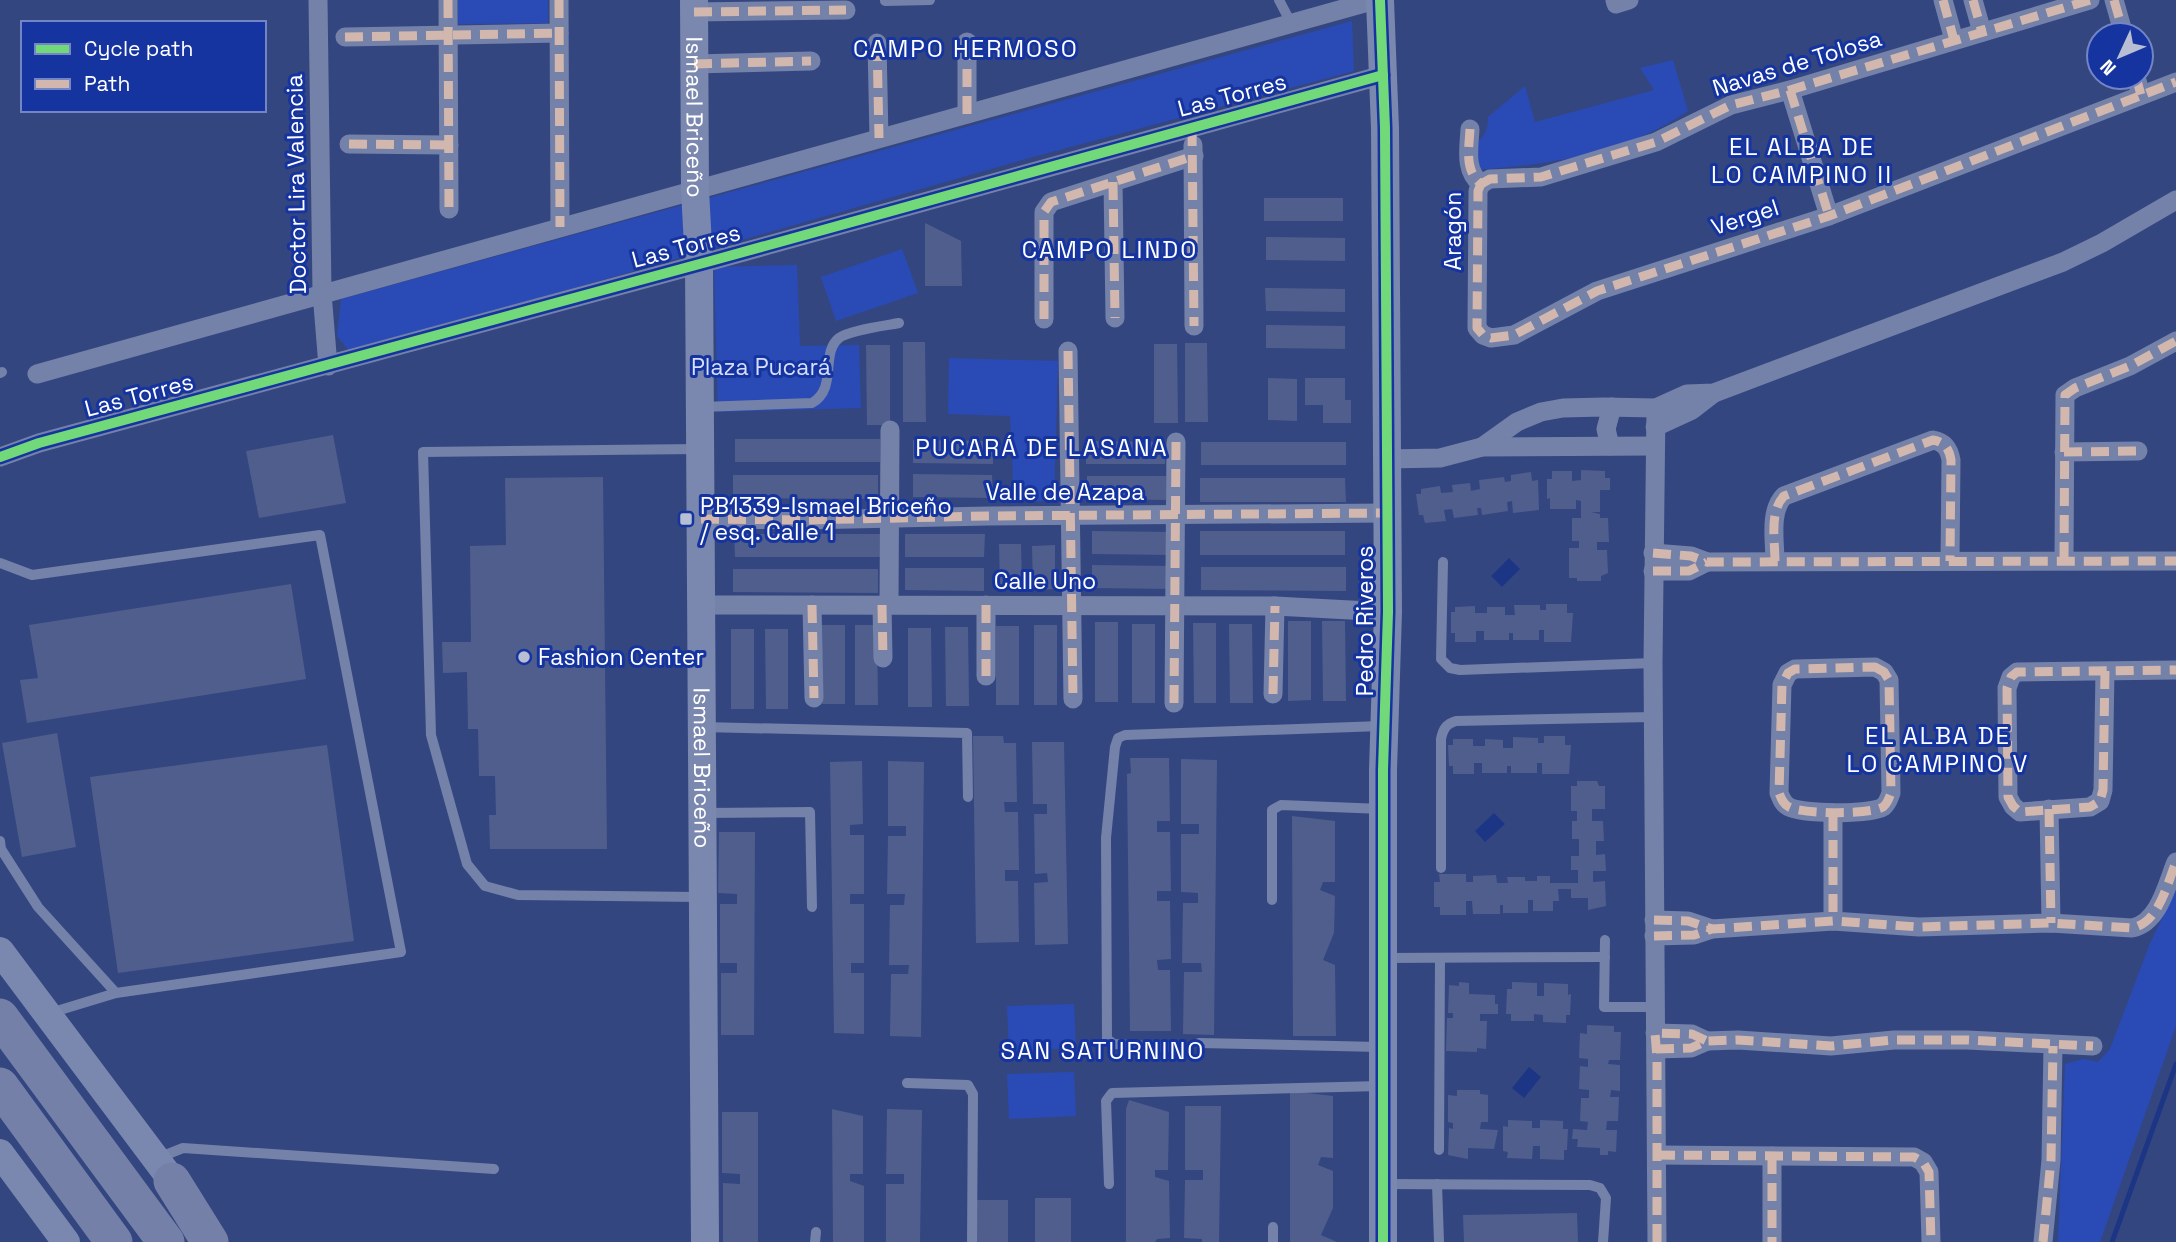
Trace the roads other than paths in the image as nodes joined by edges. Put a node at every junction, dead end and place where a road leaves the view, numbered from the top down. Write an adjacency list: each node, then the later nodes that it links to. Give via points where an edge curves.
1 (318, 0): 48 (street, Doctor Lira Valencia)
2 (448, 0): 21 (street)
3 (559, 0): 20 (street)
4 (930, 0): 14 (lane)
5 (1279, 0): 18 (lane)
6 (1374, 0): 18 (street, Las Torres)
7 (1380, 0): 28 (street, Pedro Riveros)
8 (1615, 0): 9 (street, via 1616,4)
9 (1629, 0)
10 (1943, 0): 23 (street)
11 (1973, 0): 19 (street)
12 (2090, 0): 19 (street, Navas de Tolosa)
13 (2114, 0): 17 (street)
14 (885, 1)
15 (694, 6): 16 (street); 27 (street, Ismael Briceño)
16 (846, 10)
17 (2120, 21)
18 (1291, 23): 33 (street, Las Torres)
19 (1982, 32): 23 (street, Navas de Tolosa)
20 (559, 33): 21 (street); 46 (street)
21 (448, 35): 22 (street); 38 (street)
22 (345, 37)
23 (1954, 40): 31 (street, Navas de Tolosa)
24 (967, 41): 33 (street)
25 (877, 43): 36 (street)
26 (811, 61): 27 (street)
27 (694, 64): 42 (street, Ismael Briceño)
28 (1383, 75): 34 (street, Las Torres); 69 (street, Pedro Riveros)
29 (2176, 82): 30 (street, Vergel)
30 (2155, 84)
31 (1790, 90): 41 (street, Navas de Tolosa, via 1731,105 1656,142 1541,177 1490,179); 45 (street)
32 (2126, 91): 45 (street, Vergel)
33 (967, 114): 36 (street, Las Torres)
34 (1192, 128): 39 (street); 47 (street, Las Torres)
35 (1470, 129): 41 (street, Aragón, via 1470,174)
36 (879, 138): 42 (street, Las Torres)
37 (349, 144): 38 (street)
38 (449, 145): 44 (street)
39 (1194, 156): 40 (street); 52 (street)
40 (1113, 182): 49 (street); 50 (street, via 1051,202 1044,212)
41 (1481, 184): 53 (street, Aragón, via 1478,328)
42 (695, 190): 46 (street, Las Torres); 47 (street, Ismael Briceño)
43 (2176, 200): 60 (street, via 2063,262 1714,393 1687,394)
44 (449, 209)
45 (1829, 216): 53 (street, Vergel, via 1597,290 1514,335)
46 (560, 227): 48 (street, Las Torres)
47 (699, 264): 56 (street, Las Torres); 58 (street, Ismael Briceño)
48 (322, 293): 56 (street, Doctor Lira Valencia); 57 (street, Las Torres)
49 (1115, 318)
50 (1044, 319)
51 (899, 323): 58 (lane, via 841,336 833,347 825,391 812,402)
52 (1194, 326)
53 (1483, 335)
54 (2176, 341): 67 (street, via 2065,395)
55 (1068, 351): 71 (street)
56 (328, 366): 68 (street, Las Torres)
57 (37, 374)
58 (700, 407): 65 (street, Ismael Briceño)
59 (1612, 407): 60 (street); 63 (street, via 1606,429); 64 (street, via 1541,412 1517,422)
60 (1655, 427): 63 (street); 80 (street)
61 (890, 429): 72 (street)
62 (1176, 442): 73 (street)
63 (1610, 446): 64 (street)
64 (1482, 447): 69 (street, via 1440,458)
65 (700, 449): 74 (street, Ismael Briceño); 110 (lane, via 423,452 432,735 467,864 485,886 518,895)
66 (2138, 451): 67 (street)
67 (2064, 452): 75 (street)
68 (0, 457)
69 (1387, 459): 70 (street, Pedro Riveros)
70 (1387, 513): 73 (street, Valle de Azapa); 89 (street, Pedro Riveros)
71 (1070, 516): 72 (street, Valle de Azapa); 73 (street, Valle de Azapa); 86 (street)
72 (889, 517): 74 (street, Valle de Azapa); 84 (street)
73 (1175, 517): 87 (street)
74 (701, 519): 82 (street, Ismael Briceño)
75 (2064, 560): 77 (street); 78 (street)
76 (1775, 561): 77 (street); 77 (street, via 1776,513 1784,496 1933,440 1943,443 1950,454); 80 (street, via 1707,562 1689,571)
77 (1950, 561)
78 (2176, 561)
79 (1443, 562): 91 (lane, via 1441,660 1450,668)
80 (1653, 562): 91 (street)
81 (0, 563): 121 (lane, via 32,575 320,535 401,951)
82 (701, 605): 83 (street, Calle Uno); 101 (street, Ismael Briceño)
83 (812, 605): 84 (street, Calle Uno); 96 (street)
84 (885, 605): 85 (street, Calle Uno); 90 (street)
85 (986, 606): 86 (street, Calle Uno); 94 (street)
86 (1071, 606): 87 (street, Calle Uno); 97 (street)
87 (1175, 606): 88 (street, Calle Uno); 98 (street)
88 (1275, 606): 89 (street, Calle Uno); 95 (street)
89 (1388, 612): 100 (street, Pedro Riveros)
90 (883, 658)
91 (1653, 663): 99 (street)
92 (2176, 670): 93 (street)
93 (2105, 671): 104 (street, via 2100,801 2090,807); 104 (street, via 2017,672 2011,677 2007,688 2008,797 2020,812)
94 (986, 676)
95 (1273, 694)
96 (814, 698)
97 (1073, 699)
98 (1174, 703)
99 (1653, 717): 109 (lane, via 1450,723 1441,739); 115 (street)
100 (1385, 726): 103 (street, Pedro Riveros); 129 (lane, via 1118,738 1106,838 1107,1039 1114,1044)
101 (702, 727): 102 (lane, via 967,733); 105 (street, Ismael Briceño)
102 (968, 797)
103 (1383, 809): 111 (lane, via 1281,805 1272,810); 119 (street, Pedro Riveros)
104 (2049, 809): 114 (street)
105 (702, 813): 110 (street, Ismael Briceño); 112 (lane, via 810,812)
106 (1833, 813): 106 (street, via 1880,809 1891,793 1889,680 1875,667 1795,669 1782,685 1779,793 1790,808); 113 (street)
107 (0, 841): 121 (lane, via 38,906)
108 (2176, 862): 114 (street, via 2155,912 2138,927)
109 (1441, 868)
110 (703, 898): 149 (street, Ismael Briceño)
111 (1272, 900)
112 (811, 907)
113 (1833, 921): 114 (street, via 1940,928); 115 (street, via 1712,929 1688,921)
114 (2051, 923)
115 (1654, 928): 122 (street)
116 (1605, 940): 118 (lane)
117 (0, 951): 123 (street)
118 (1605, 957): 120 (lane); 122 (lane, via 1604,1007)
119 (1384, 958): 120 (lane); 130 (street, Pedro Riveros)
120 (1440, 958): 134 (lane)
121 (116, 993): 123 (lane)
122 (1654, 1007): 125 (street)
123 (46, 1014): 139 (street)
124 (0, 1017): 146 (highway)
125 (1655, 1041): 127 (street, via 1692,1034 1707,1041 1831,1046 1894,1040); 136 (street)
126 (1199, 1043): 130 (lane)
127 (2053, 1046): 128 (street); 158 (street, via 2051,1160)
128 (2093, 1046)
129 (1167, 1047)
130 (1383, 1048): 133 (street, Pedro Riveros)
131 (907, 1083): 150 (lane, via 968,1085 973,1094)
132 (0, 1086): 145 (highway)
133 (1383, 1086): 140 (lane, via 1112,1093 1107,1101); 141 (street, Pedro Riveros)
134 (1439, 1150)
135 (0, 1153): 144 (street)
136 (1657, 1155): 137 (street); 155 (street)
137 (1772, 1156): 156 (street); 157 (street, via 1919,1158 1930,1178)
138 (494, 1169): 139 (lane, via 183,1149)
139 (164, 1170): 147 (highway); 148 (street)
140 (1109, 1184)
141 (1382, 1184): 142 (lane); 152 (street, Pedro Riveros)
142 (1437, 1184): 153 (lane); 154 (lane, via 1600,1188 1606,1198)
143 (1272, 1227): 151 (lane)
144 (66, 1242)
145 (114, 1242)
146 (166, 1242)
147 (210, 1242)
148 (219, 1242)
149 (705, 1242)
150 (972, 1242)
151 (1273, 1242)
152 (1383, 1242)
153 (1439, 1242)
154 (1603, 1242)
155 (1657, 1242)
156 (1772, 1242)
157 (1931, 1242)
158 (2043, 1242)

